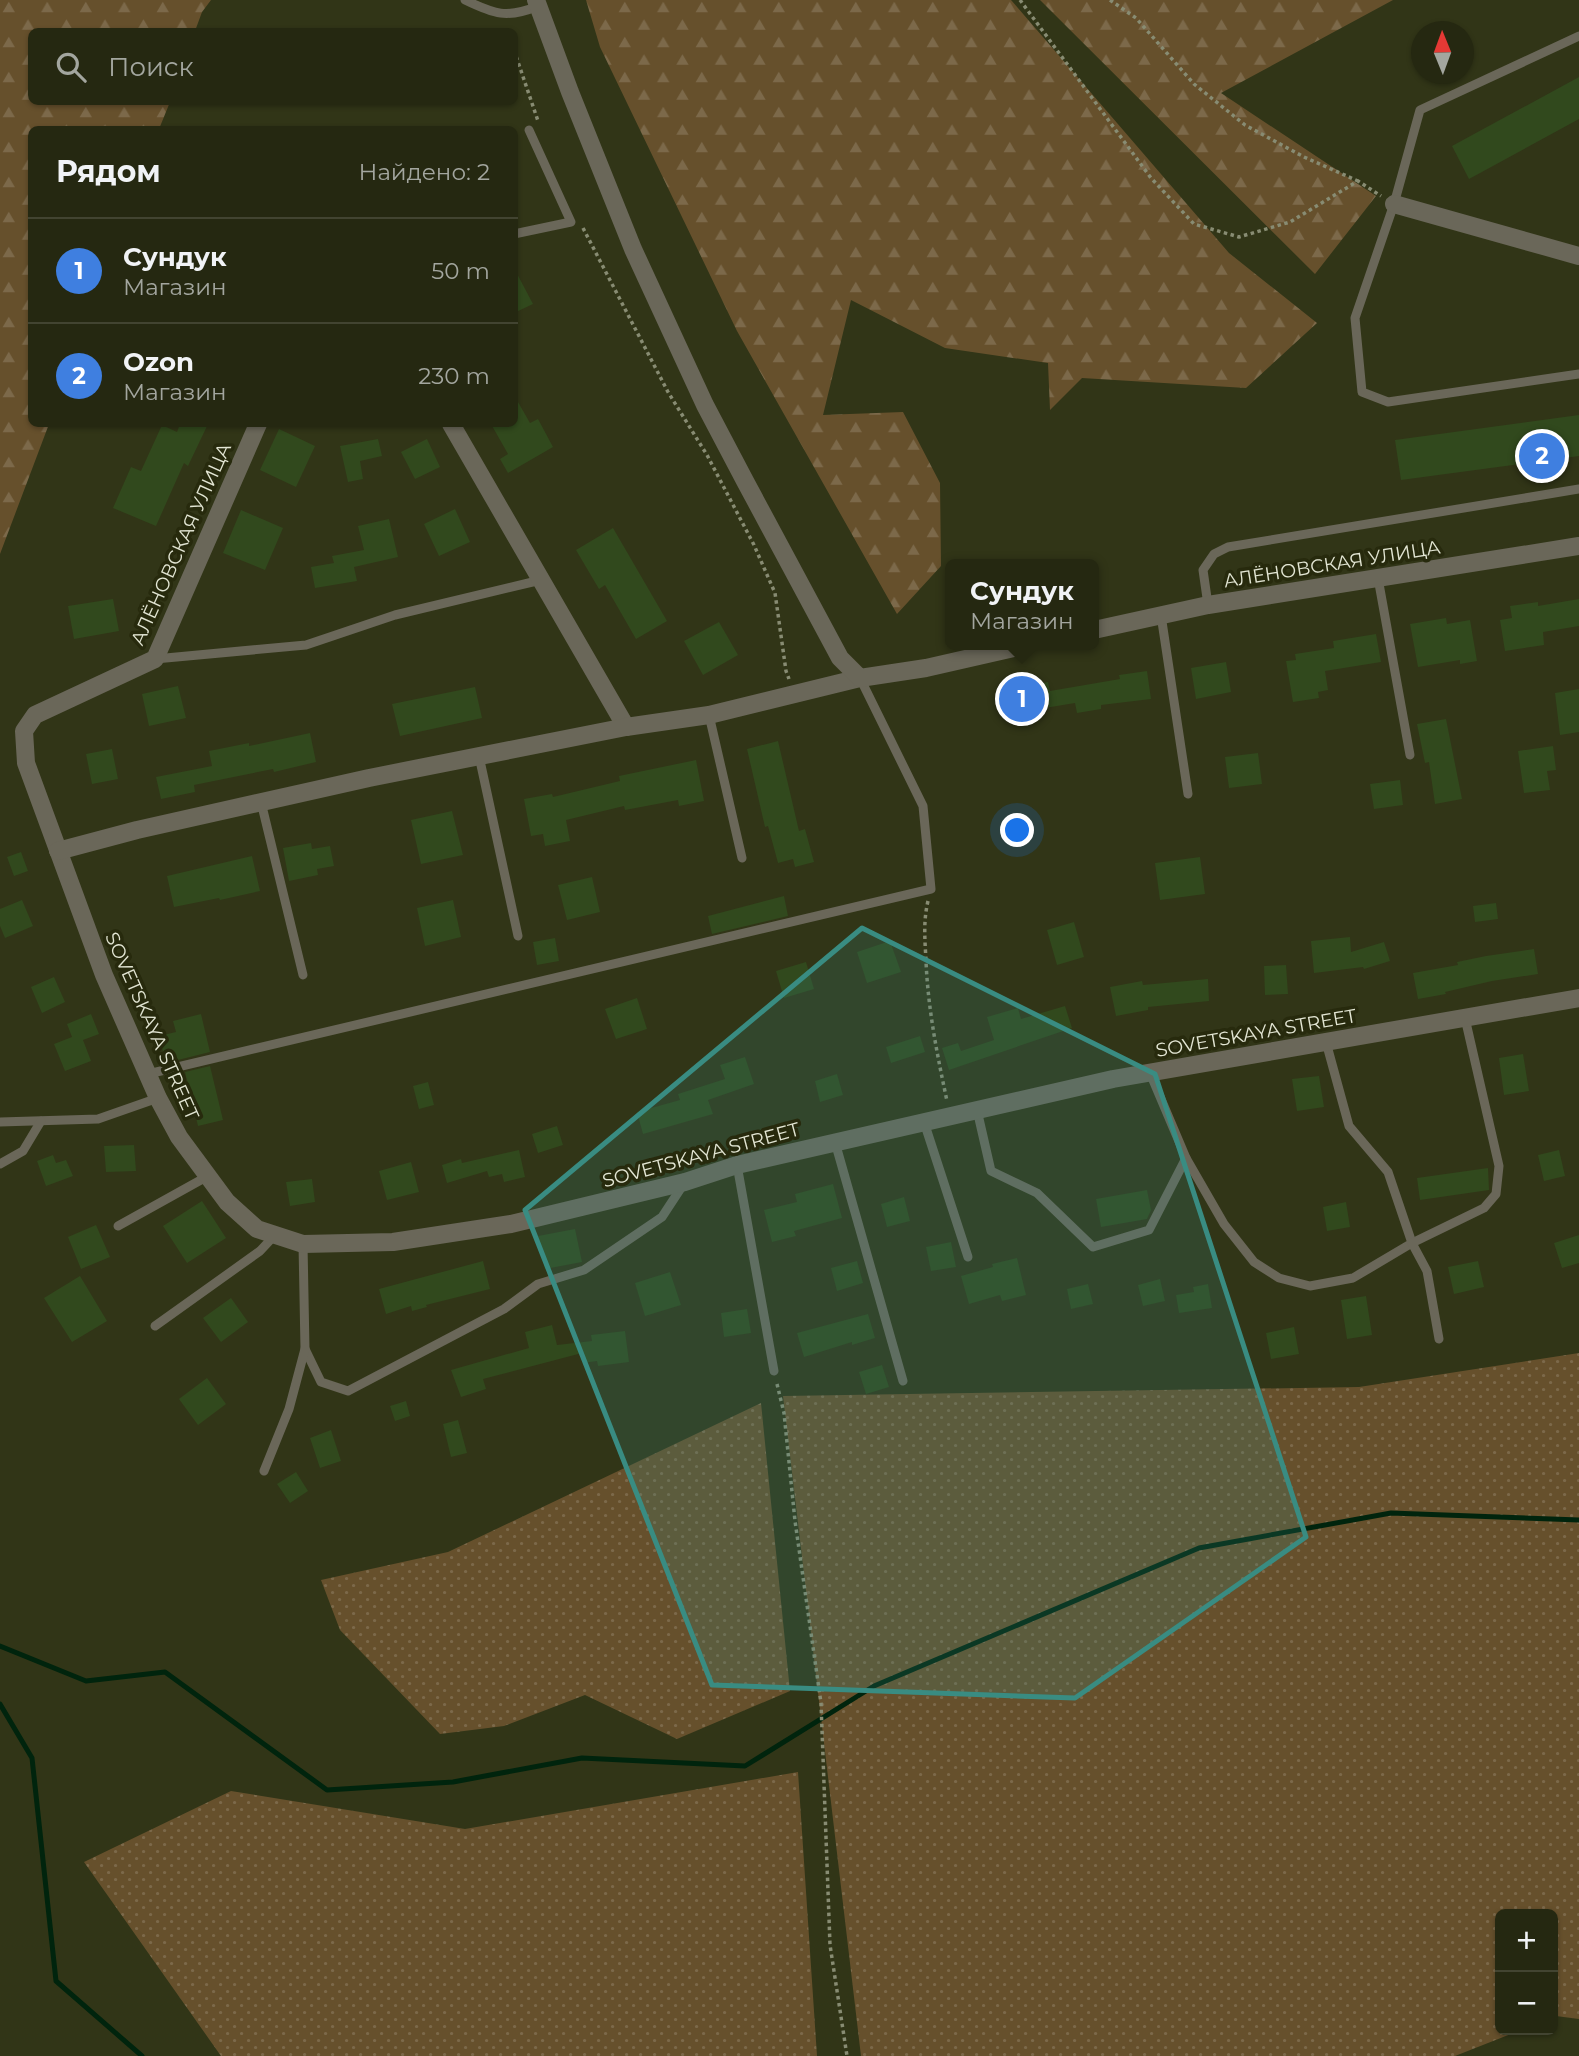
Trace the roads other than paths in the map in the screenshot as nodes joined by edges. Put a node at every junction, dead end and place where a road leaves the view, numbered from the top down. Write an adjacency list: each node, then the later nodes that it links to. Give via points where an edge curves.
1 (465, 0): 2 (lane, via 490,12 518,14)
2 (537, 3): 20 (street, via 628,238 705,405 840,657)
3 (1579, 36): 5 (lane, via 1420,110)
4 (529, 130): 6 (lane, via 571,222)
5 (1394, 204): 7 (street); 8 (lane, via 1355,318 1362,392 1388,402)
6 (518, 233)
7 (1579, 256)
8 (1579, 374)
9 (257, 427): 19 (street, АЛЁНОВСКАЯ УЛИЦА)
10 (453, 427): 14 (street)
11 (1579, 489): 15 (lane, via 1228,547 1214,554 1203,570)
12 (1579, 546): 13 (street, АЛЁНОВСКАЯ УЛИЦА)
13 (1378, 578): 15 (street, АЛЁНОВСКАЯ УЛИЦА); 23 (lane)
14 (541, 580): 19 (lane, via 394,615 306,645); 22 (street)
15 (1208, 606): 16 (street, АЛЁНОВСКАЯ УЛИЦА)
16 (1161, 615): 17 (street, АЛЁНОВСКАЯ УЛИЦА); 25 (lane)
17 (1099, 629)
18 (1005, 650): 20 (street)
19 (155, 659): 27 (street, АЛЁНОВСКАЯ УЛИЦА, via 35,715 24,731 26,763)
20 (860, 678): 21 (street); 35 (lane, via 923,806 931,889)
21 (709, 715): 22 (street); 28 (lane)
22 (626, 727): 24 (street)
23 (1410, 755)
24 (479, 756): 26 (street); 29 (lane)
25 (1188, 794)
26 (261, 802): 27 (street); 30 (lane)
27 (58, 851): 35 (street, SOVETSKAYA STREET, via 104,975)
28 (742, 858)
29 (518, 936)
30 (303, 975)
31 (1579, 998): 32 (street, SOVETSKAYA STREET)
32 (1465, 1018): 33 (street, SOVETSKAYA STREET); 50 (lane, via 1499,1166 1496,1195 1484,1208)
33 (1325, 1042): 34 (street, SOVETSKAYA STREET); 50 (lane, via 1349,1126 1388,1172)
34 (1150, 1073): 37 (street, SOVETSKAYA STREET); 42 (lane)
35 (148, 1074): 36 (street, SOVETSKAYA STREET)
36 (158, 1098): 38 (lane, via 98,1119); 45 (street, SOVETSKAYA STREET)
37 (977, 1110): 40 (street, SOVETSKAYA STREET); 42 (lane, via 991,1171 1037,1193 1093,1247 1149,1230)
38 (41, 1121): 39 (lane); 43 (lane, via 23,1151)
39 (0, 1122)
40 (924, 1122): 41 (street, SOVETSKAYA STREET); 51 (lane)
41 (835, 1142): 44 (street, SOVETSKAYA STREET); 56 (lane)
42 (1186, 1158): 50 (lane, via 1224,1224 1254,1262 1279,1278 1310,1286 1353,1278)
43 (0, 1164)
44 (737, 1165): 46 (street, SOVETSKAYA STREET); 55 (lane)
45 (208, 1176): 47 (lane); 48 (street, SOVETSKAYA STREET, via 227,1202 257,1229)
46 (685, 1182): 49 (street, SOVETSKAYA STREET, via 511,1224 393,1242); 54 (lane, via 662,1217 584,1270 538,1284 504,1309 348,1391 321,1382)
47 (118, 1226)
48 (274, 1236): 49 (street, SOVETSKAYA STREET); 52 (lane, via 260,1251)
49 (303, 1244): 54 (lane)
50 (1412, 1244): 53 (lane, via 1427,1270)
51 (968, 1257)
52 (155, 1326)
53 (1439, 1339)
54 (305, 1349): 57 (lane, via 289,1409)
55 (774, 1371)
56 (903, 1381)
57 (264, 1471)

